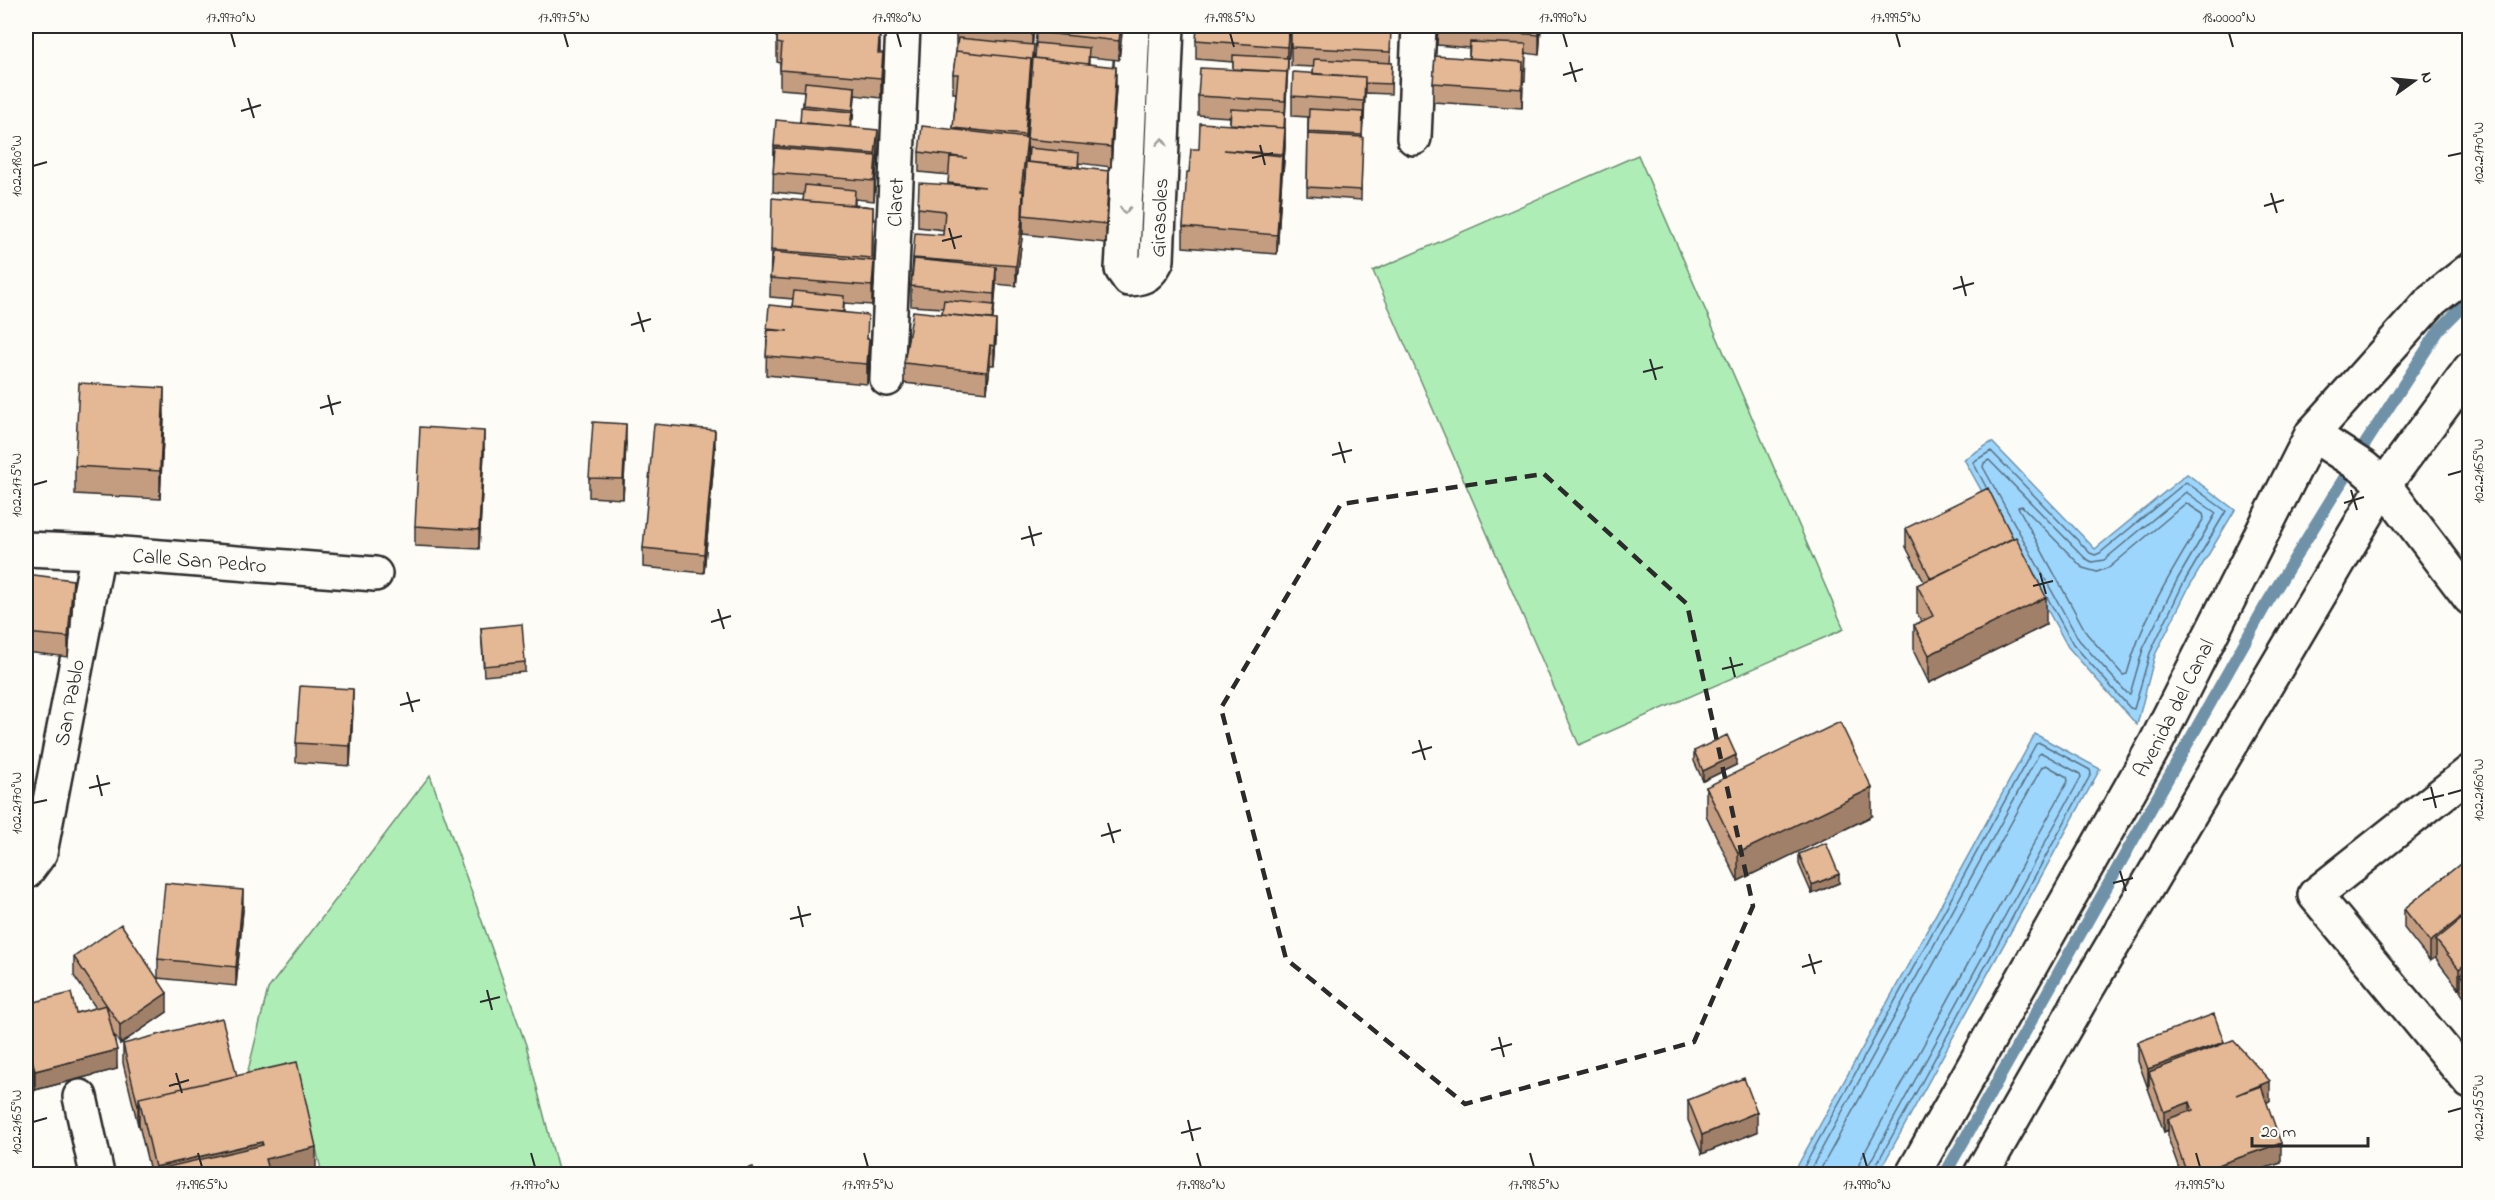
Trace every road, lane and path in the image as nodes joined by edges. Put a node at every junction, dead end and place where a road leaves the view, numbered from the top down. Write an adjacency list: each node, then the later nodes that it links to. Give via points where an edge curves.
1 (903, 26): 8 (street, Claret)
2 (1133, 26): 3 (street, Girasoles, one-way to 3, via 1122,260 1122,269 1129,279 1140,279 1150,273 1157,260)
3 (1167, 26)
4 (1419, 26): 5 (street)
5 (1414, 138)
6 (2469, 270): 9 (street, Avenida del Canal, via 2432,300)
7 (2469, 369): 10 (street)
8 (888, 379)
9 (2321, 439): 10 (street); 20 (street, Avenida del Canal, via 2157,743)
10 (2374, 476): 14 (street); 21 (street)
11 (26, 549): 12 (street, Calle San Pedro)
12 (98, 552): 13 (street, Calle San Pedro); 16 (street, San Pablo)
13 (375, 573)
14 (2469, 598)
15 (2469, 772): 17 (street, via 2315,895)
16 (30, 859)
17 (2469, 1082)
18 (80, 1097): 19 (street)
19 (97, 1174)
20 (1913, 1174)
21 (1981, 1174)

